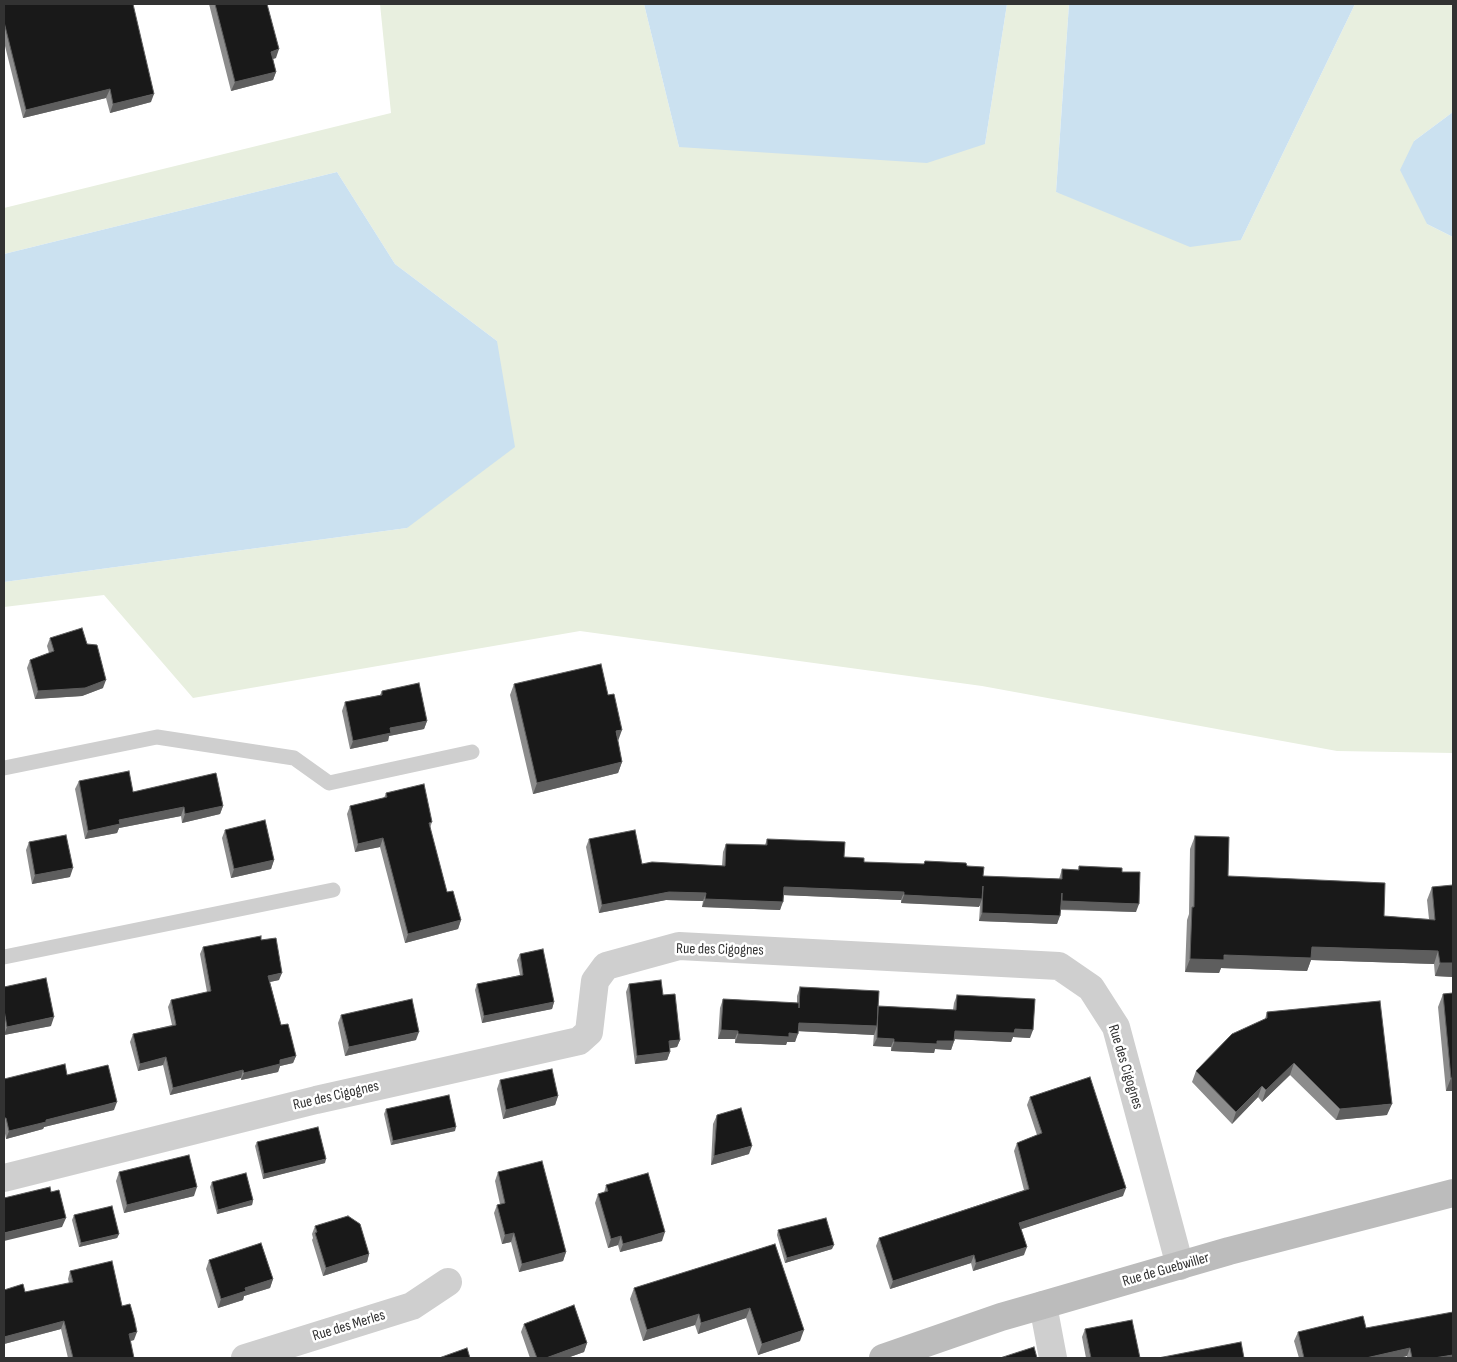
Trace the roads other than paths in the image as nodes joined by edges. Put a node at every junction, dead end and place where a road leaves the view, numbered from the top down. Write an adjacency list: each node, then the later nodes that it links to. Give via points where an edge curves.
1 (472, 752): 2 (lane, via 329,783 294,758 157,737)
2 (4, 768)
3 (333, 890): 4 (lane)
4 (4, 957)
5 (4, 1178): 7 (street, Rue des Cigognes, via 316,1100 579,1041 589,1032 595,981 606,966 679,946 1059,966 1091,988 1116,1027)
6 (1453, 1193): 7 (main road, Rue de Guebwiller)
7 (1180, 1266): 9 (main road, Rue de Guebwiller)
8 (448, 1282): 10 (street, Rue des Merles, via 412,1306)
9 (1043, 1305): 11 (main road, Rue de Guebwiller); 12 (street)
10 (245, 1358)
11 (882, 1358)
12 (1053, 1358)

